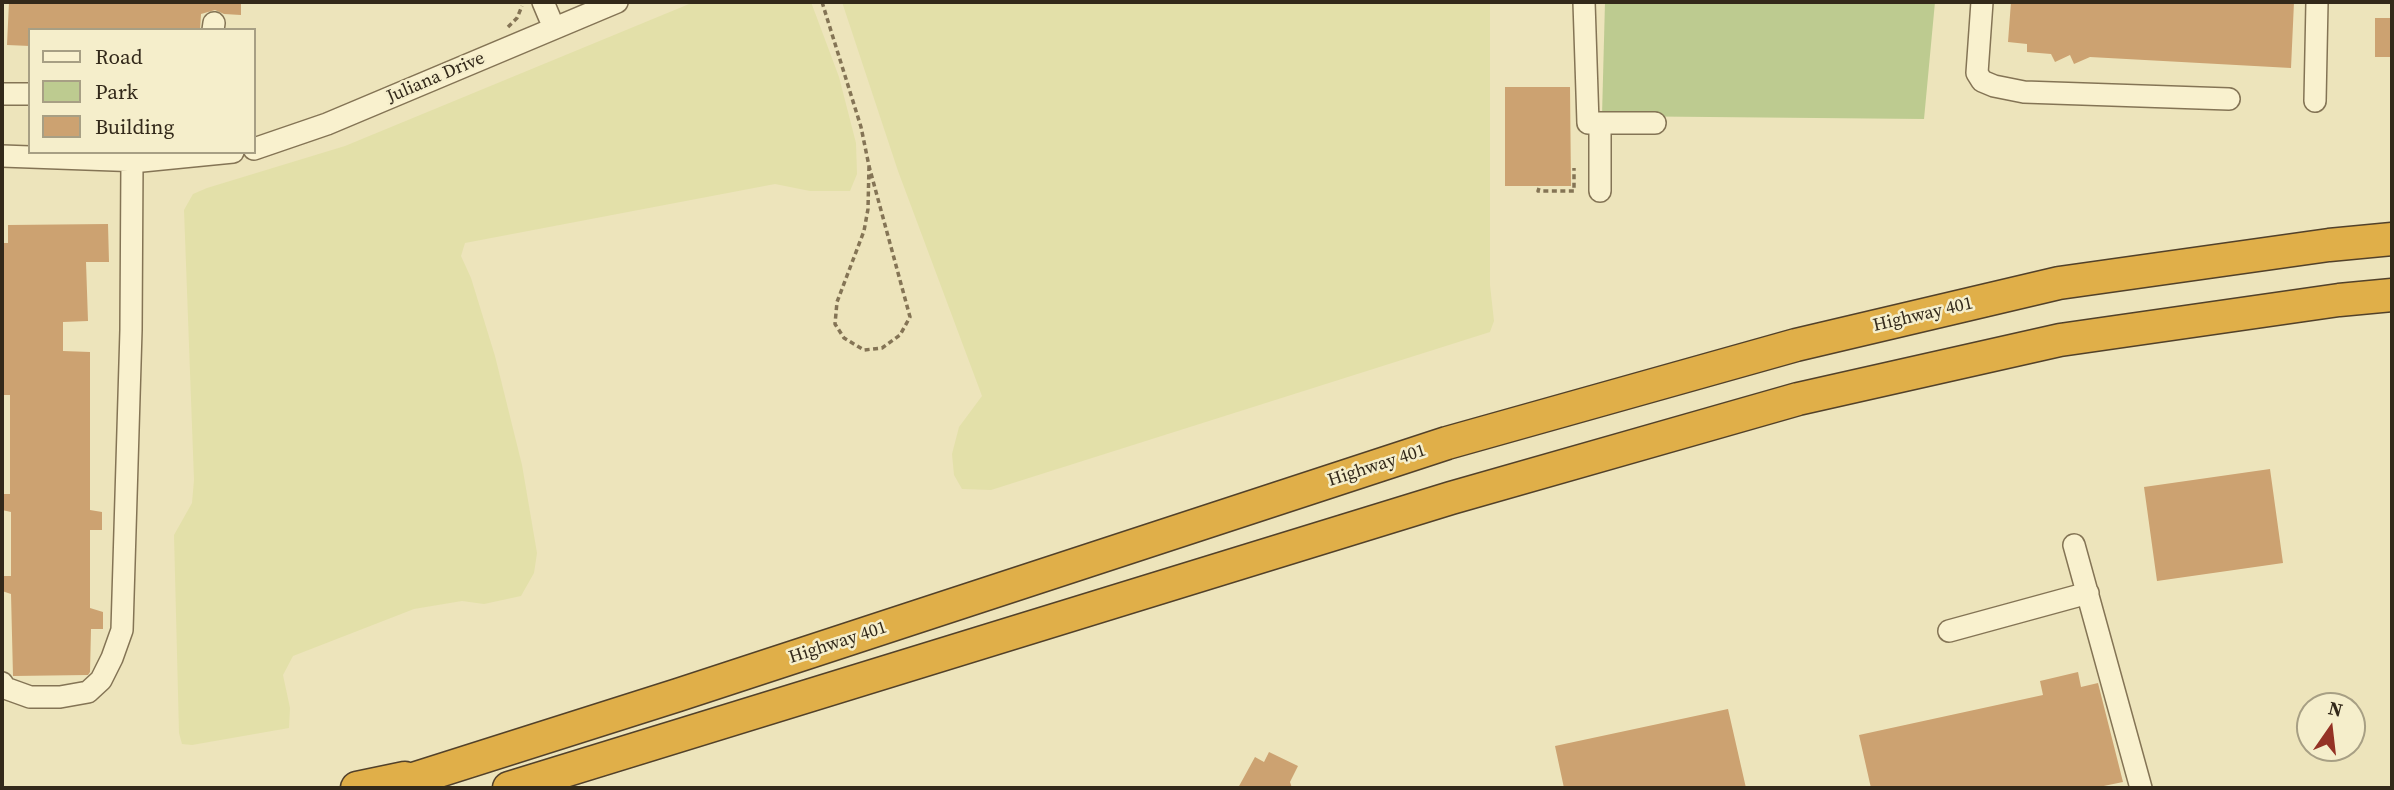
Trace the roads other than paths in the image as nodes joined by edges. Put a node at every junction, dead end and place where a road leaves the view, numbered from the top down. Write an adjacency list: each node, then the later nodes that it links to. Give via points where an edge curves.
1 (543, 2): 6 (street)
2 (617, 2): 6 (street, Juliana Drive)
3 (1584, 2): 11 (street, via 1588,123)
4 (1982, 2): 9 (street, via 1976,73 1994,86 2024,92)
5 (2318, 2): 10 (street)
6 (554, 29): 13 (street, Juliana Drive, via 327,124)
7 (2, 94): 8 (street)
8 (28, 94)
9 (2229, 99)
10 (2315, 101)
11 (1601, 123): 12 (street); 17 (street)
12 (1655, 123)
13 (256, 148)
14 (216, 154): 16 (street)
15 (2, 156): 16 (street)
16 (132, 161): 23 (street, via 122,630 101,680 88,692 30,697)
17 (1601, 191)
18 (2392, 239): 24 (highway, Highway 401, via 2059,283 1796,345 1447,443)
19 (2392, 295): 27 (highway, via 2060,340 1798,400 1451,498)
20 (2074, 545): 21 (street)
21 (2088, 593): 22 (street); 28 (street)
22 (1948, 631)
23 (2, 683)
24 (451, 768): 25 (highway); 26 (highway, Highway 401)
25 (357, 788)
26 (385, 788)
27 (509, 788)
28 (2141, 788)

